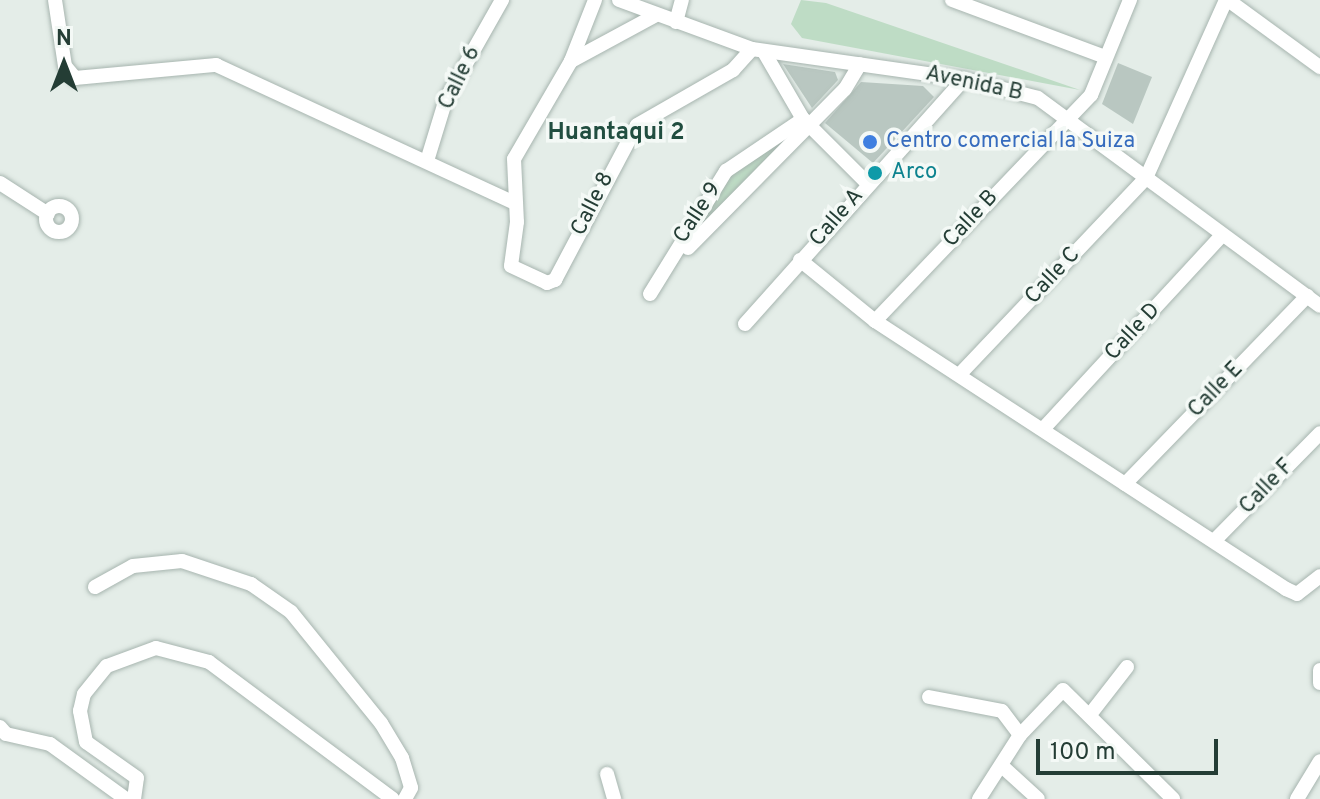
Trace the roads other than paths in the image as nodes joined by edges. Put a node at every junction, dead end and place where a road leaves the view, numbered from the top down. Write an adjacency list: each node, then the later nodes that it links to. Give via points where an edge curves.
1 (55, 0): 19 (street, via 65,66 79,79 216,65)
2 (502, 0): 19 (street, Calle 6, via 446,99)
3 (595, 0): 13 (street)
4 (619, 0): 9 (street, Avenida B)
5 (682, 0): 10 (street)
6 (952, 0): 12 (street)
7 (1130, 0): 12 (street, Calle B)
8 (1227, 0): 15 (street); 20 (street, Calle C)
9 (656, 15): 10 (street, Avenida B); 13 (street)
10 (676, 22): 11 (street, Avenida B)
11 (758, 51): 14 (street, Avenida B); 18 (street); 23 (street, Calle 8, via 637,125 555,280 547,283 511,266)
12 (1105, 57): 17 (street, Calle B, via 1091,95)
13 (571, 61): 23 (street, via 521,141 513,172)
14 (860, 64): 16 (street, Avenida B); 18 (street)
15 (1320, 67)
16 (964, 79): 17 (street, Avenida B, via 1038,98); 22 (street, Calle A)
17 (1066, 117): 20 (street, Avenida B); 31 (street, Calle B)
18 (806, 122): 22 (street); 26 (street); 28 (street, Calle 9, via 726,171)
19 (427, 161): 23 (street)
20 (1146, 178): 25 (street, Avenida B); 33 (street, Calle C)
21 (0, 183): 24 (street)
22 (868, 184): 27 (street, Calle A)
23 (515, 203)
24 (48, 214)
25 (1221, 236): 29 (street, Avenida B); 34 (street, Calle D)
26 (688, 248)
27 (800, 260): 31 (street); 32 (street, Calle A)
28 (650, 294)
29 (1307, 296): 30 (street, Avenida B); 36 (street, Calle E)
30 (1320, 306)
31 (875, 321): 33 (street)
32 (745, 324)
33 (960, 374): 34 (street)
34 (1044, 428): 36 (street)
35 (1320, 433): 37 (street, Calle F)
36 (1125, 484): 37 (street)
37 (1214, 541): 38 (street, via 1297,594)
38 (1320, 576)
39 (95, 587): 50 (street, via 133,566 182,561 251,584 291,612 361,697 402,758)
40 (1127, 667): 44 (street)
41 (1320, 670): 42 (street)
42 (1320, 683)
43 (929, 697): 46 (street, via 1002,711)
44 (1092, 712): 46 (street, via 1063,690); 58 (street)
45 (0, 727): 52 (street, via 6,734 50,744)
46 (1020, 735): 48 (street)
47 (1320, 761): 59 (street)
48 (1003, 767): 56 (street); 57 (street)
49 (607, 774): 55 (street)
50 (404, 778): 51 (street, via 392,779); 54 (street, via 411,788)
51 (390, 796): 53 (street, via 368,786 209,662 156,648 107,666 84,694 80,711 86,742 137,778)
52 (126, 799)
53 (134, 799)
54 (406, 799)
55 (614, 799)
56 (979, 799)
57 (1038, 799)
58 (1173, 799)
59 (1297, 799)

